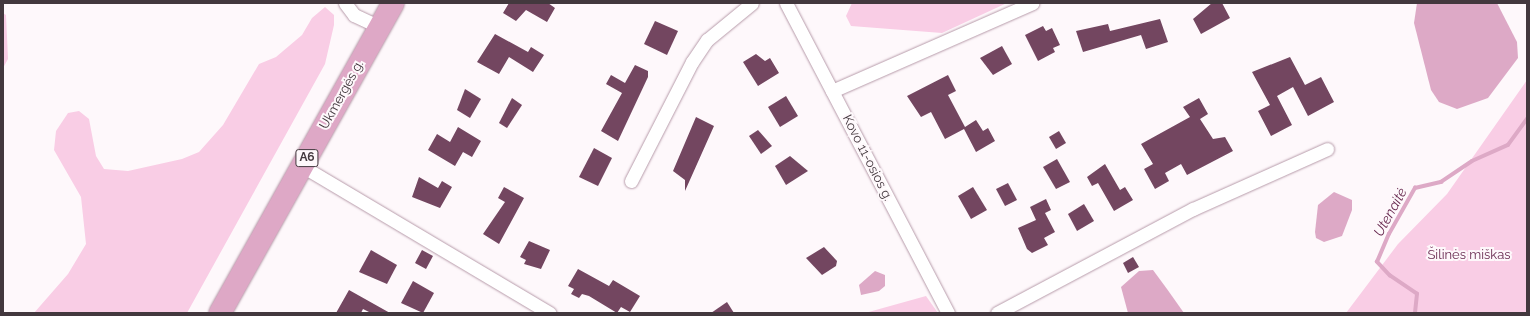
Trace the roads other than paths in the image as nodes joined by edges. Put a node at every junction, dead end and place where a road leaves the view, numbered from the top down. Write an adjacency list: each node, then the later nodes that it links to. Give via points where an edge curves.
1 (345, 3): 6 (street, via 354,15)
2 (393, 3): 6 (highway, Ukmergės g. / A6)
3 (752, 3): 10 (street, via 706,40 692,62)
4 (786, 3): 7 (street, Kovo 11-osios g.)
5 (1032, 3): 7 (street)
6 (380, 27): 9 (highway, Ukmergės g. / A6)
7 (832, 91): 13 (street, Kovo 11-osios g.)
8 (1327, 149): 14 (street, via 1193,209)
9 (302, 166): 11 (highway, Ukmergės g. / A6); 12 (street)
10 (631, 181)
11 (220, 313)
12 (550, 313)
13 (948, 313)
14 (997, 313)

